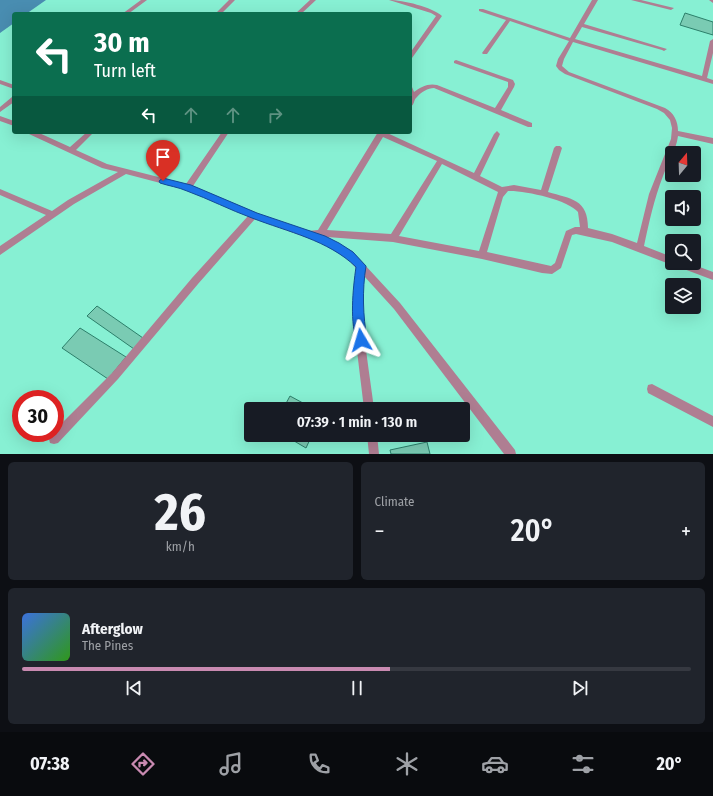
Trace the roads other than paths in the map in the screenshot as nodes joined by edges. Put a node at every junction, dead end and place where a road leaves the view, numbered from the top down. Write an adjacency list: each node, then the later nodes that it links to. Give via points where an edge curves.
1 (144, 0): 9 (street)
2 (232, 0): 10 (street)
3 (313, 0): 11 (street)
4 (392, 0): 18 (street, via 439,16)
5 (595, 0): 13 (street)
6 (634, 0): 7 (street)
7 (671, 8)
8 (481, 10): 12 (street)
9 (128, 12)
10 (220, 12)
11 (300, 12)
12 (509, 19): 14 (street); 17 (street)
13 (581, 25): 14 (street); 16 (street)
14 (572, 40): 20 (street); 32 (street, via 559,66 561,69 668,111 673,116)
15 (713, 41): 20 (street)
16 (664, 49)
17 (485, 53)
18 (412, 54)
19 (456, 62): 28 (street, via 511,81 511,87)
20 (704, 79): 22 (street)
21 (0, 82): 23 (street)
22 (713, 82)
23 (12, 86)
24 (413, 96): 25 (street); 28 (street, via 425,88 435,86)
25 (412, 99)
26 (12, 101): 27 (street)
27 (0, 110)
28 (496, 111): 31 (street)
29 (0, 118): 30 (street)
30 (12, 123)
31 (530, 125)
32 (675, 132): 39 (street); 55 (street, via 674,142 659,174 646,215)
33 (35, 134): 41 (street)
34 (89, 134): 41 (street)
35 (225, 134): 45 (street)
36 (380, 134): 53 (street)
37 (383, 134): 42 (street)
38 (497, 134): 44 (street)
39 (713, 141)
40 (558, 148): 48 (street)
41 (71, 150): 43 (street)
42 (441, 160): 44 (street); 54 (street)
43 (124, 172): 45 (street); 49 (street)
44 (476, 177): 46 (street)
45 (188, 187): 50 (street)
46 (502, 191): 48 (street, via 517,187); 57 (street)
47 (0, 192): 49 (street)
48 (543, 194): 51 (street, via 578,207 584,219)
49 (52, 214): 56 (street)
50 (254, 215): 52 (street); 65 (street, via 194,281 115,376)
51 (584, 230): 55 (street); 57 (street, via 575,230 569,234 558,265 552,270)
52 (302, 232): 53 (street); 59 (street, via 336,246)
53 (321, 233): 54 (street)
54 (393, 238): 57 (street)
55 (640, 248): 58 (street)
56 (0, 251)
57 (482, 255)
58 (665, 258)
59 (361, 266): 63 (street, via 358,316); 68 (street, via 396,306)
60 (697, 270): 61 (street)
61 (713, 276)
62 (652, 389): 64 (street)
63 (368, 402)
64 (713, 422)
65 (64, 429)
66 (373, 442): 67 (street)
67 (374, 454)
68 (511, 454)

